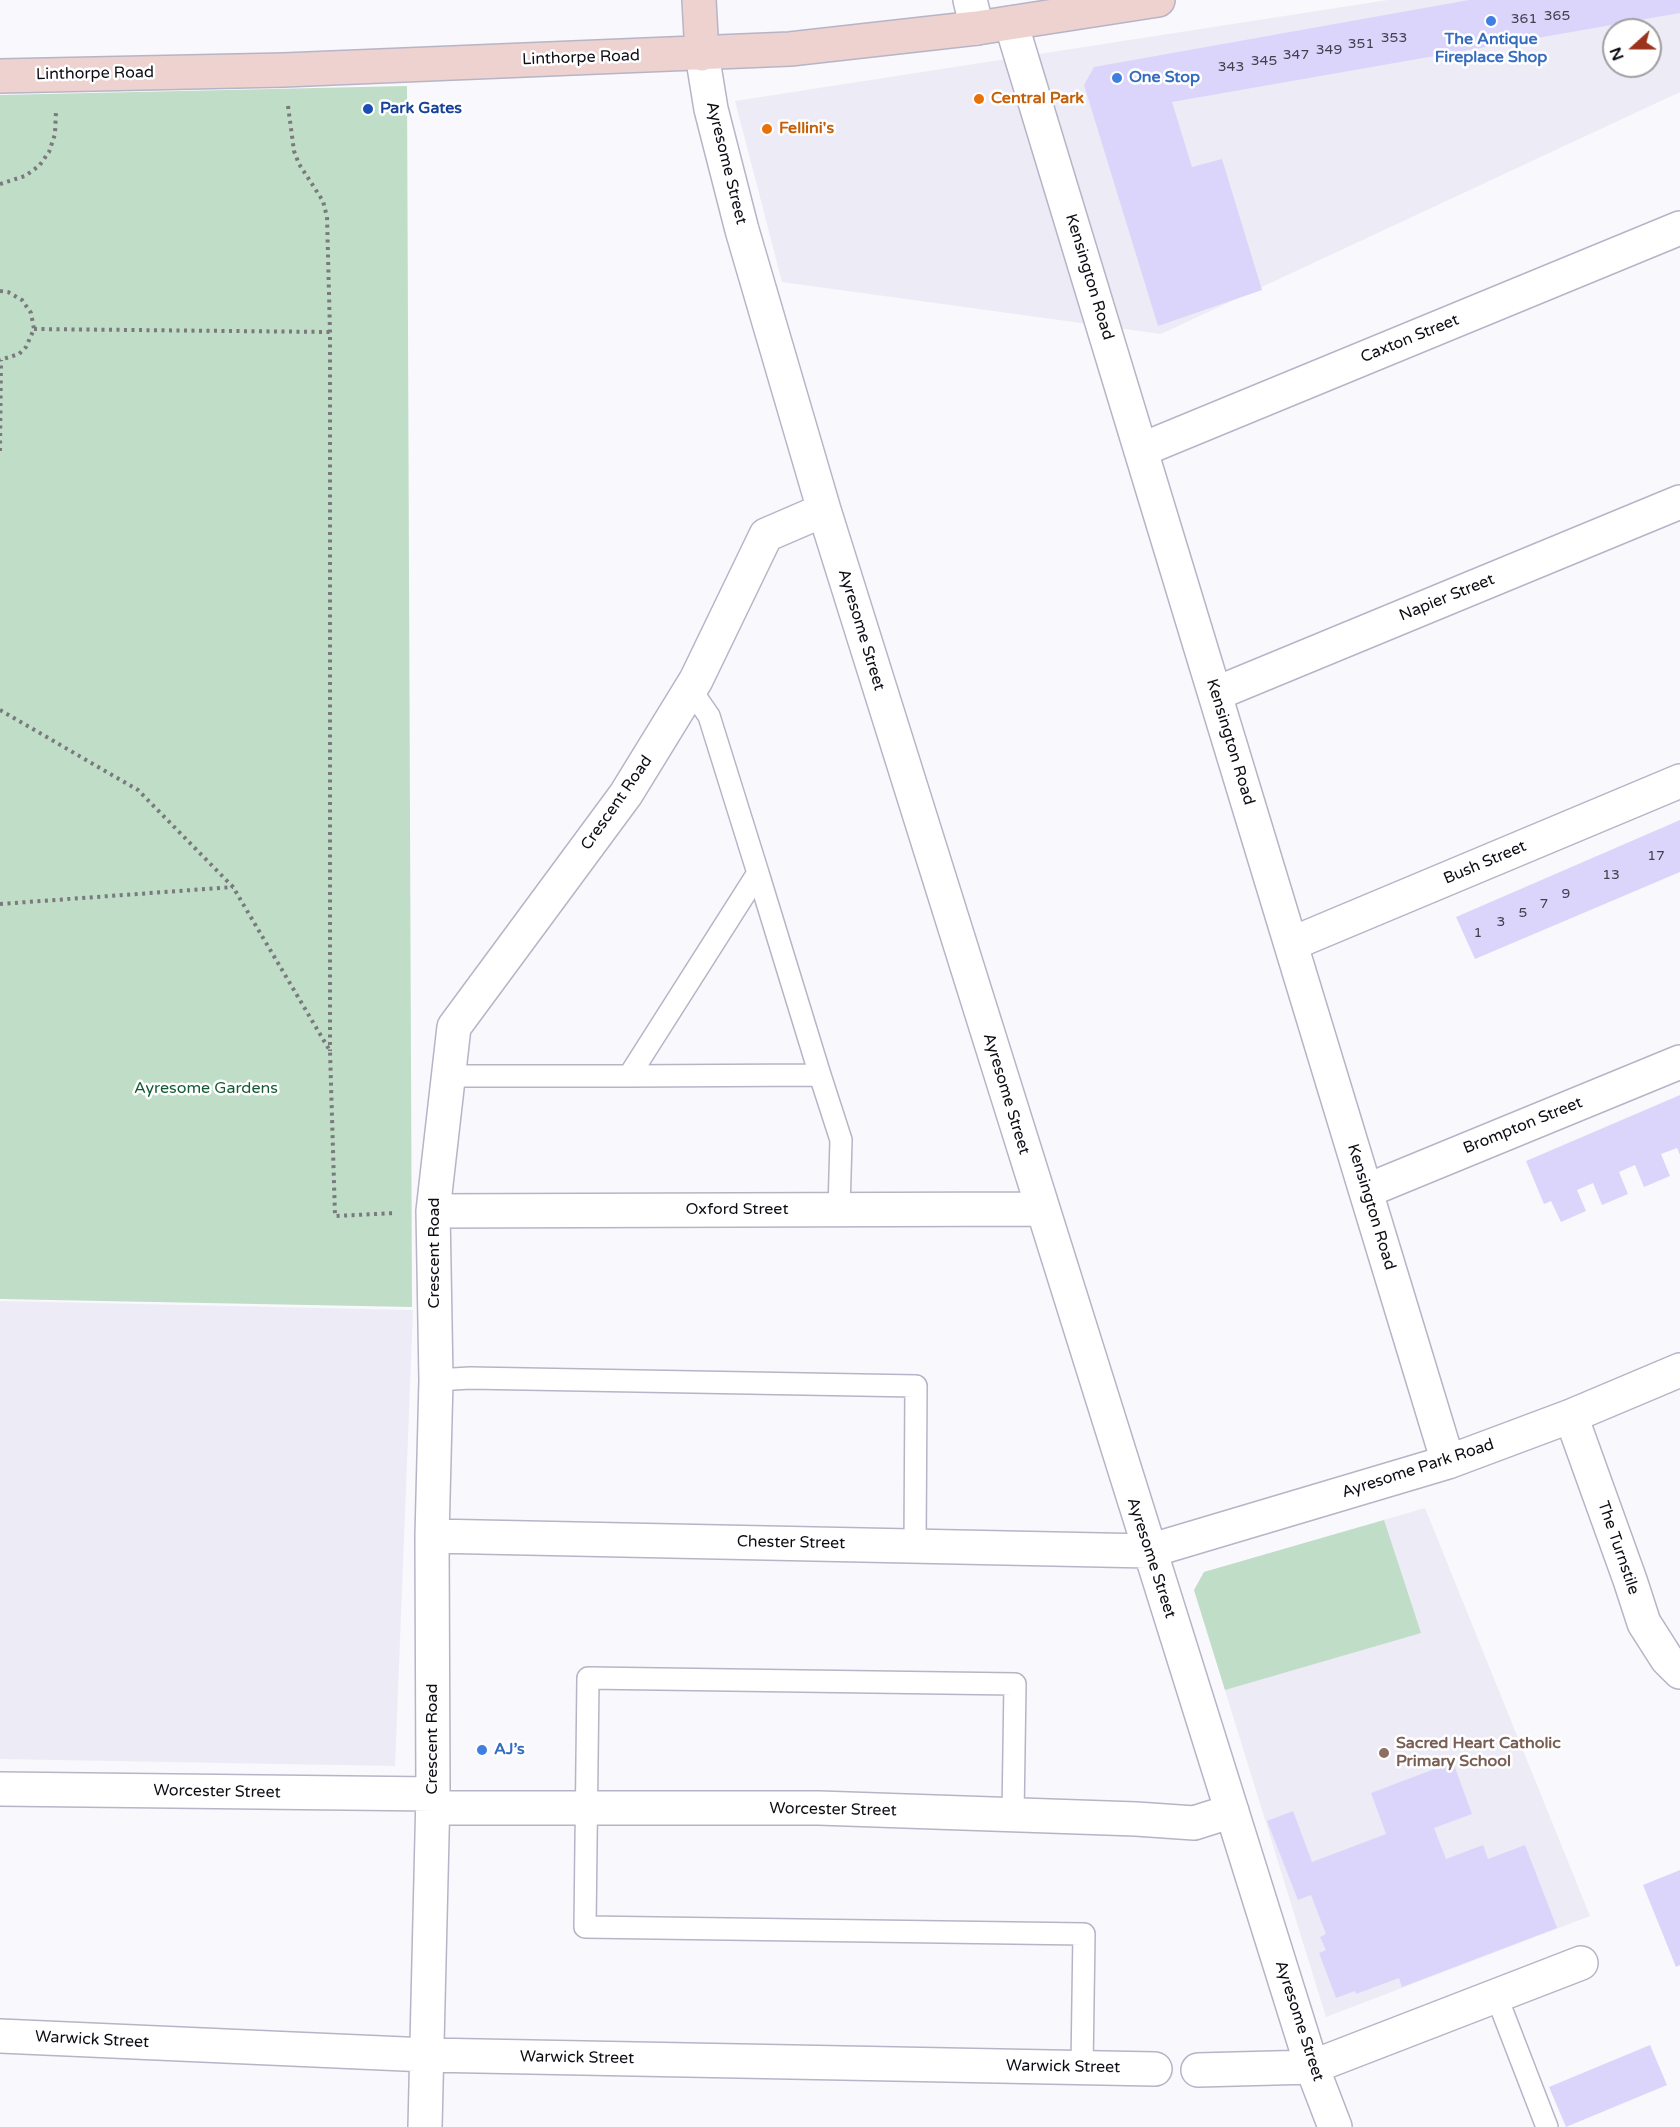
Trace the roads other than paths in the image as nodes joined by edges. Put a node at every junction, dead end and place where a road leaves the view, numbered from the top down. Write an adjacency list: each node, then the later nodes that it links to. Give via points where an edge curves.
1 (699, 0): 5 (main road)
2 (1158, 0): 4 (main road, Linthorpe Road)
3 (973, 14): 4 (main road, Linthorpe Road); 5 (main road, Linthorpe Road, via 790,49)
4 (1011, 23): 8 (street, Kensington Road)
5 (702, 54): 6 (main road, Linthorpe Road); 10 (street, Ayresome Street, via 711,109 742,230)
6 (0, 76)
7 (1680, 228): 8 (street, Caxton Street)
8 (1141, 450): 12 (street, Kensington Road)
9 (1680, 502): 12 (street, Napier Street)
10 (824, 510): 11 (street, Crescent Road, via 766,535); 21 (street, Ayresome Street)
11 (691, 690): 14 (lane, via 709,716); 18 (street, Crescent Road, via 626,794 454,1027)
12 (1215, 694): 15 (street, Kensington Road)
13 (1680, 781): 15 (street, Bush Street)
14 (758, 873): 17 (lane); 19 (lane)
15 (1291, 944): 20 (street, Kensington Road)
16 (1680, 1062): 20 (street, Brompton Street)
17 (820, 1075): 19 (lane); 22 (lane, via 841,1140)
18 (449, 1076): 19 (lane); 23 (street, Crescent Road)
19 (629, 1076)
20 (1366, 1191): 27 (street, Kensington Road)
21 (1042, 1209): 22 (street, Oxford Street); 30 (street, Ayresome Street)
22 (839, 1210): 23 (street, Oxford Street)
23 (433, 1211): 25 (street, Crescent Road)
24 (1680, 1370): 26 (street, Ayresome Park Road)
25 (436, 1380): 28 (street, Crescent Road); 29 (lane, via 915,1386)
26 (1571, 1416): 27 (street, Ayresome Park Road); 31 (street, The Turnstile, via 1644,1623 1666,1659)
27 (1448, 1462): 30 (street, Ayresome Park Road)
28 (432, 1536): 29 (street, Chester Street); 33 (street, Crescent Road)
29 (915, 1545): 30 (street, Chester Street)
30 (1149, 1551): 35 (street, Ayresome Street)
31 (1680, 1672)
32 (0, 1789): 33 (street, Worcester Street)
33 (433, 1801): 34 (street, Worcester Street); 40 (street, Crescent Road)
34 (586, 1808): 36 (street, Worcester Street, via 819,1808); 36 (lane, via 588,1678 1015,1684); 41 (lane, via 585,1927 1084,1934)
35 (1232, 1811): 36 (street, Worcester Street, via 1194,1823); 42 (street, Ayresome Street)
36 (1013, 1815)
37 (1581, 1963): 38 (street)
38 (1496, 1995): 42 (street); 47 (lane)
39 (0, 2036): 40 (street, Warwick Street)
40 (427, 2055): 41 (street, Warwick Street); 45 (street, Crescent Road)
41 (1082, 2067): 43 (street, Warwick Street)
42 (1312, 2067): 44 (street); 46 (street, Ayresome Street)
43 (1155, 2069)
44 (1198, 2070)
45 (425, 2127)
46 (1335, 2127)
47 (1547, 2127)

